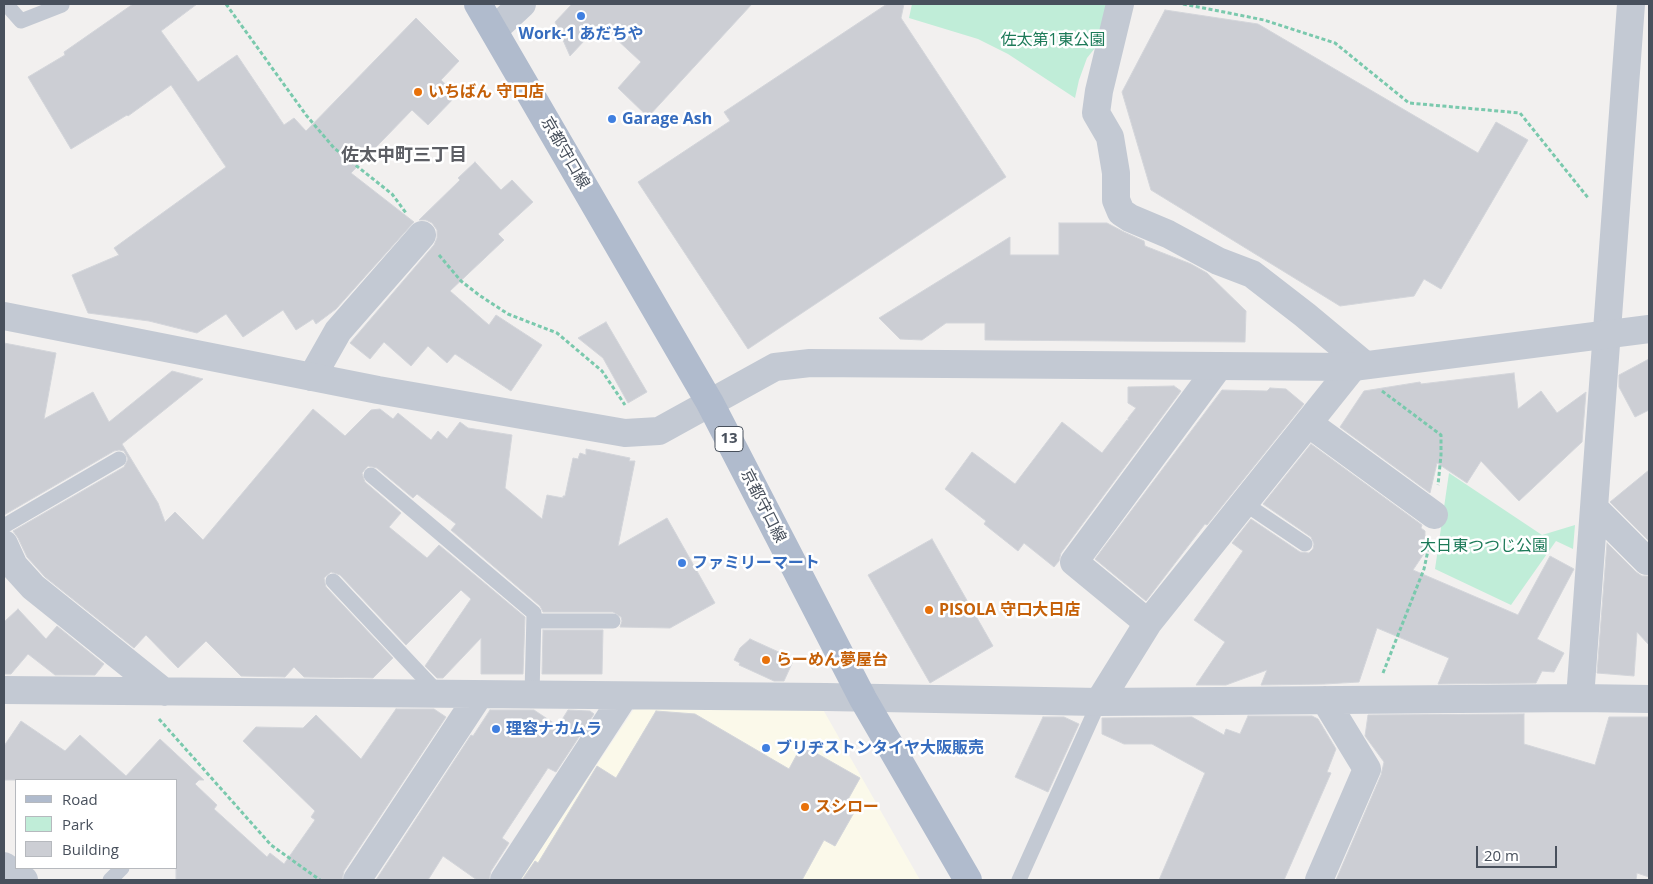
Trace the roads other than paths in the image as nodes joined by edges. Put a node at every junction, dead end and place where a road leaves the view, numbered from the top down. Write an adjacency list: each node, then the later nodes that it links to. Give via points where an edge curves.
1 (6, 4): 2 (lane, via 21,21)
2 (62, 4)
3 (478, 4): 7 (main road, 京都守口線 / 13)
4 (522, 4): 7 (street)
5 (1120, 4): 13 (street, via 1096,113 1110,137 1116,173 1116,200 1121,212 1218,261 1252,274 1305,315)
6 (1631, 4): 11 (street)
7 (494, 30): 15 (main road, 京都守口線 / 13)
8 (422, 235): 14 (street, via 338,331)
9 (4, 316): 14 (street)
10 (1649, 329): 11 (street)
11 (1606, 334): 13 (street); 20 (street)
12 (1219, 366): 13 (street); 15 (street, via 810,363 775,367); 29 (street, via 1074,562)
13 (1359, 366): 16 (street)
14 (312, 377): 15 (street, via 625,433 659,431)
15 (710, 403): 37 (main road, 京都守口線 / 13)
16 (1308, 423): 19 (street); 21 (street)
17 (119, 459): 22 (lane)
18 (370, 475): 27 (lane, via 534,613)
19 (1244, 503): 24 (lane); 29 (street)
20 (1594, 508): 25 (street, via 1647,561); 36 (street)
21 (1434, 515)
22 (4, 526)
23 (4, 544): 31 (street, via 14,566 33,587)
24 (1305, 544)
25 (1649, 559)
26 (332, 581): 32 (lane)
27 (534, 621): 28 (lane); 34 (lane)
28 (613, 621)
29 (1148, 623): 40 (street)
30 (4, 690): 31 (street)
31 (164, 692): 32 (street)
32 (439, 694): 33 (street)
33 (479, 695): 34 (street); 43 (street)
34 (532, 695): 35 (street)
35 (624, 696): 37 (street); 44 (street)
36 (1580, 698): 38 (street); 39 (street)
37 (863, 699): 40 (street); 45 (main road, 京都守口線 / 13)
38 (1649, 699)
39 (1325, 700): 40 (street); 47 (street, via 1367,769)
40 (1099, 702): 46 (lane)
41 (121, 869): 42 (lane)
42 (110, 880)
43 (357, 880)
44 (504, 880)
45 (968, 880)
46 (1019, 880)
47 (1319, 880)

